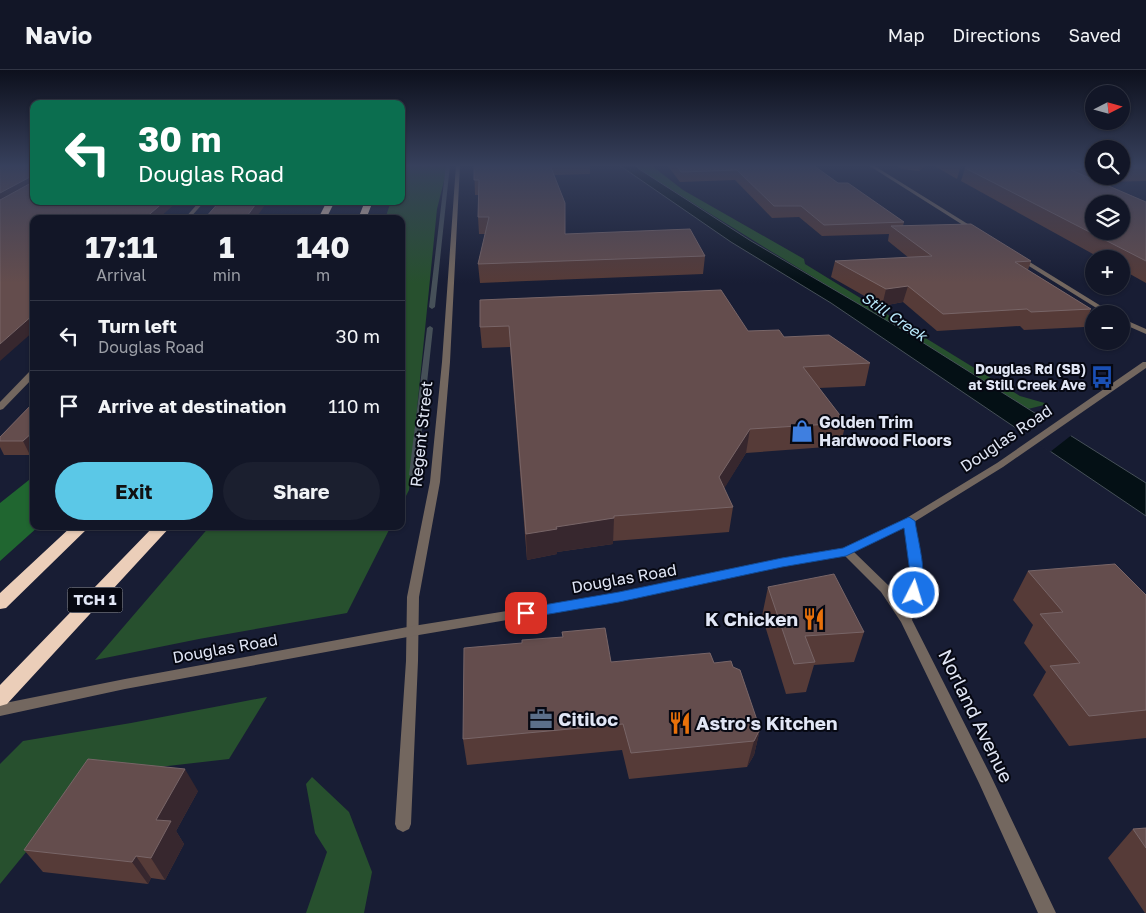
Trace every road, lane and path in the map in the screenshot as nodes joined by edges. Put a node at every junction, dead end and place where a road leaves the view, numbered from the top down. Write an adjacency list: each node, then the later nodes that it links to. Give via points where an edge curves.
1 (456, 204): 19 (street, Regent Street, via 435,482 414,585)
2 (934, 204): 5 (street)
3 (199, 205): 4 (street)
4 (190, 215)
5 (984, 235)
6 (1015, 255): 7 (street)
7 (1096, 305)
8 (1130, 324): 9 (street)
9 (1146, 332)
10 (1146, 364): 13 (street, Douglas Road, via 1000,465)
11 (30, 376): 12 (street)
12 (0, 407)
13 (909, 521): 16 (street, Douglas Road); 18 (street, via 918,580)
14 (78, 530): 17 (highway)
15 (160, 530): 20 (highway, TCH 1)
16 (846, 551): 18 (street, Norland Avenue, via 885,589); 19 (street, Douglas Road, via 610,599)
17 (0, 603)
18 (906, 620): 23 (street, Norland Avenue)
19 (413, 631): 21 (street, Douglas Road); 22 (street, Regent Street)
20 (0, 698)
21 (0, 710)
22 (403, 824)
23 (1047, 913)

